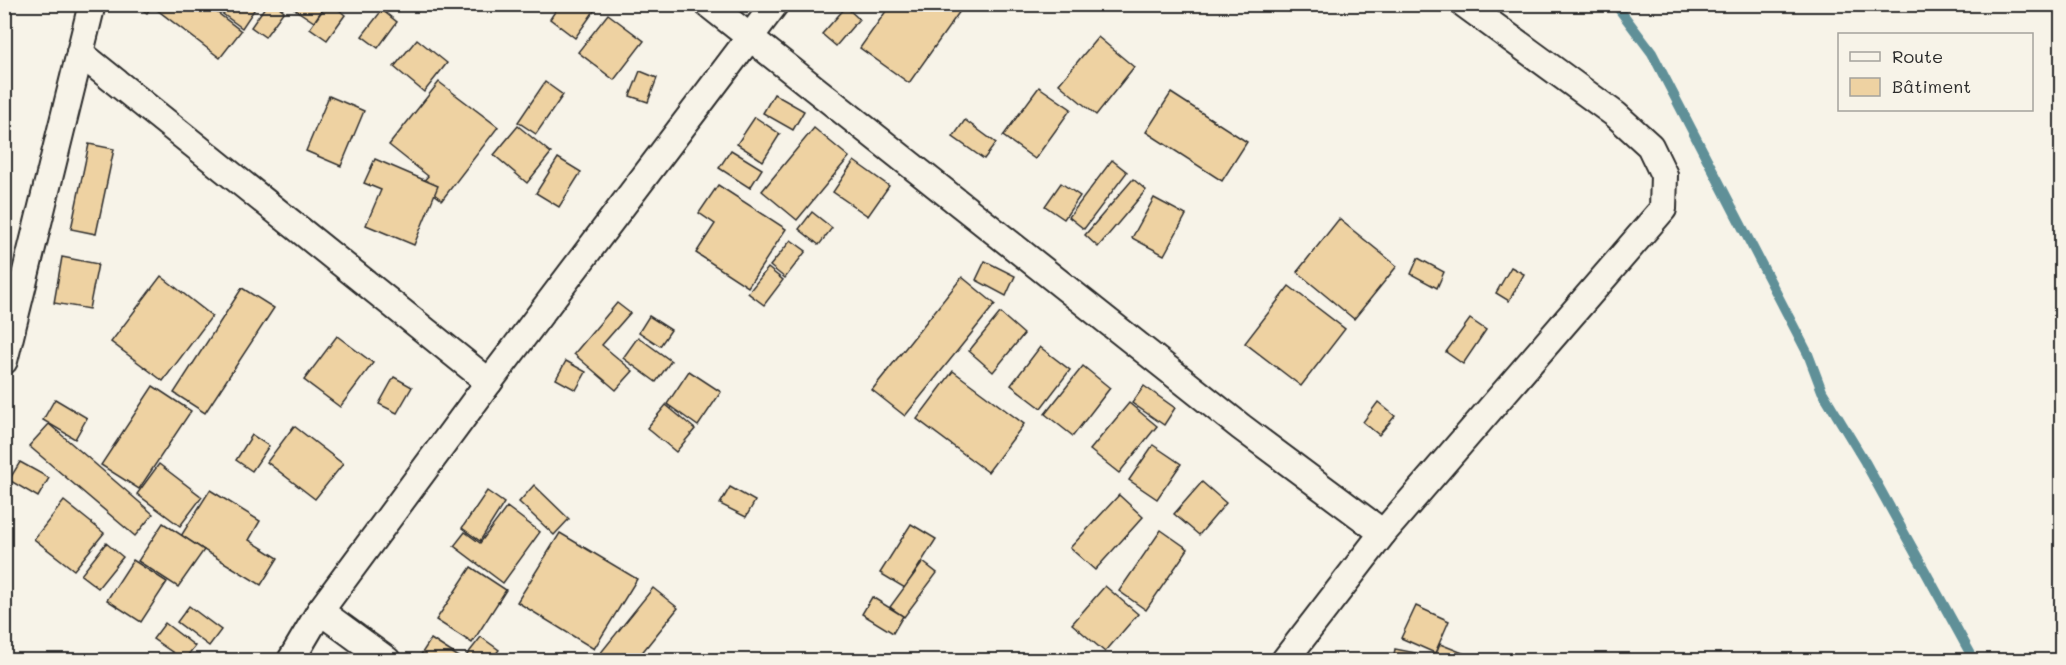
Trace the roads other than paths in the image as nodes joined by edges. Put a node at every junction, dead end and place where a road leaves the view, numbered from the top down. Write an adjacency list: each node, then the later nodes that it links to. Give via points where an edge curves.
1 (92, 4): 6 (street)
2 (708, 4): 5 (street)
3 (775, 4): 5 (street)
4 (1464, 4): 9 (street, via 1616,115 1650,146 1664,175 1662,209)
5 (748, 38): 8 (street); 9 (street, via 1241,427)
6 (80, 53): 7 (street); 8 (street)
7 (4, 361)
8 (489, 382): 10 (street)
9 (1383, 533): 13 (street)
10 (320, 611): 11 (street); 12 (street)
11 (291, 660)
12 (387, 660)
13 (1285, 660)

